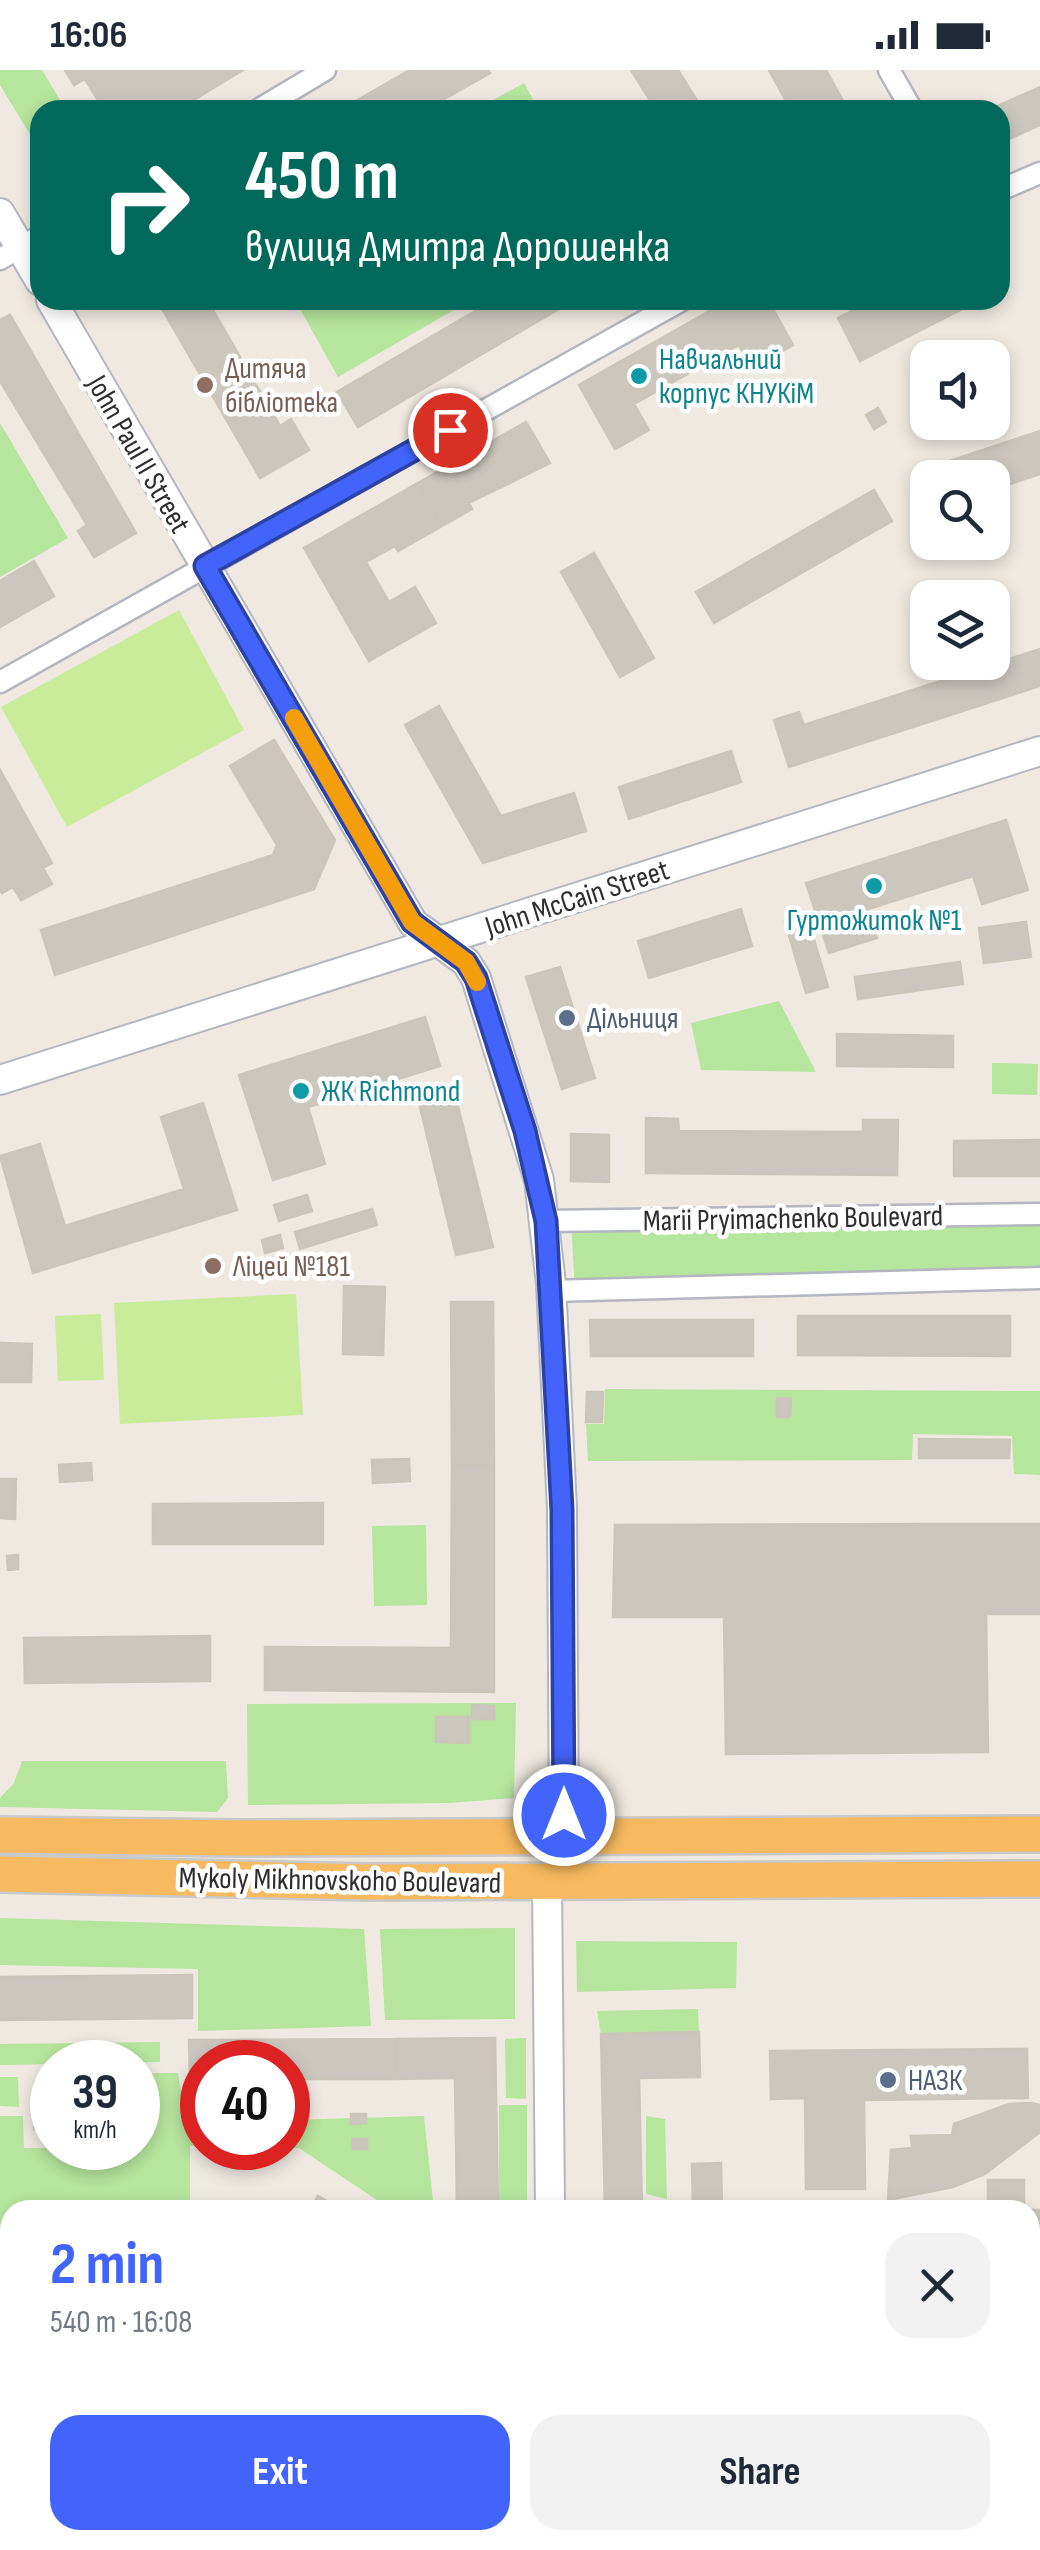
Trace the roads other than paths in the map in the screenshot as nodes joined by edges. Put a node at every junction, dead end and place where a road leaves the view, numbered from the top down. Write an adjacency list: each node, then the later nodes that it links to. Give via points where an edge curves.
1 (325, 70): 3 (street)
2 (889, 70): 4 (street)
3 (275, 100)
4 (906, 100)
5 (1040, 174): 6 (street)
6 (1010, 186)
7 (0, 213): 8 (street)
8 (20, 248)
9 (57, 310): 11 (street, John Paul II Street)
10 (664, 310): 11 (street)
11 (205, 566): 12 (street); 14 (street, John Paul II Street, via 412,922)
12 (0, 682)
13 (1040, 751): 14 (street, John McCain Street)
14 (441, 942): 15 (street, John McCain Street); 17 (street, John Paul II Street, via 476,978 530,1147)
15 (0, 1080)
16 (1040, 1214): 17 (street, Marii Pryimachenko Boulevard)
17 (546, 1221): 19 (street, John Paul II Street)
18 (1040, 1278): 19 (street)
19 (551, 1291): 22 (street, John Paul II Street, via 562,1510)
20 (1040, 1834): 22 (highway, Mykoly Mikhnovskoho Boulevard)
21 (0, 1835): 22 (highway, Mykoly Mikhnovskoho Boulevard)
22 (564, 1836)
23 (0, 1874): 25 (highway, Mykoly Mikhnovskoho Boulevard)
24 (1040, 1879): 25 (highway, Mykoly Mikhnovskoho Boulevard)
25 (547, 1882): 26 (street)
26 (550, 2200)

